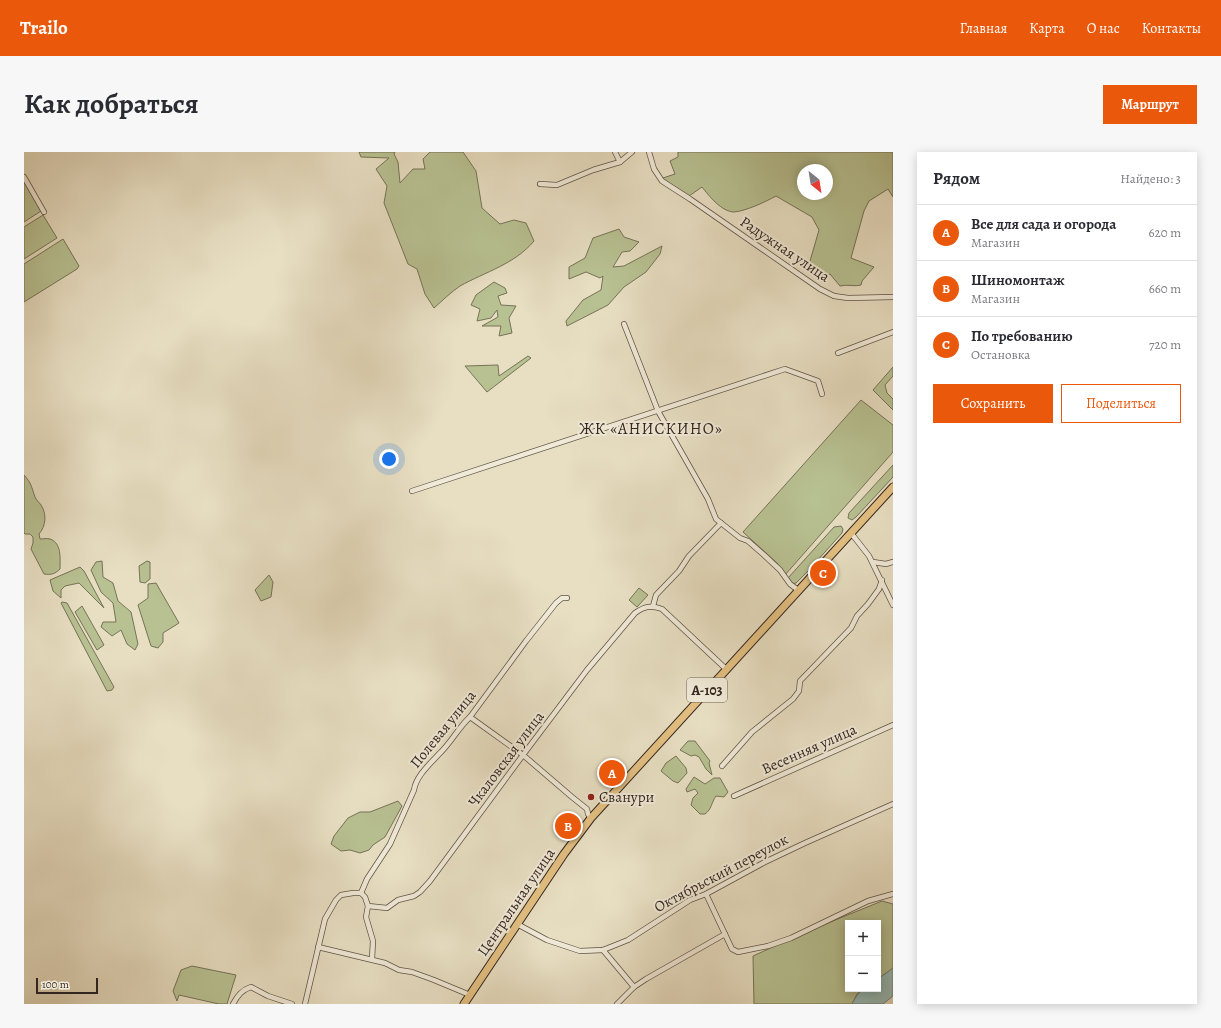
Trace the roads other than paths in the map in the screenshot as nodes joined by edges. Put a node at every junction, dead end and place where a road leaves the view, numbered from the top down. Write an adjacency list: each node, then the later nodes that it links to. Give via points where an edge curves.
1 (614, 152): 4 (street)
2 (632, 152): 4 (street)
3 (649, 153): 8 (street, Радужная улица, via 654,169 662,181 820,289 834,296 848,298)
4 (620, 162): 6 (street, via 557,185)
5 (24, 177): 7 (street)
6 (540, 184)
7 (44, 212)
8 (893, 297)
9 (624, 324): 13 (street)
10 (893, 332): 11 (street)
11 (838, 353)
12 (822, 394): 13 (street, via 818,381 785,369)
13 (658, 411): 15 (street); 16 (street, via 708,499 716,519)
14 (893, 487): 17 (main road, Центральная улица / А-103)
15 (412, 490)
16 (721, 523): 21 (street, via 753,546); 24 (street, via 656,595)
17 (851, 533): 18 (street); 21 (main road, Центральная улица / А-103)
18 (873, 562): 19 (street); 20 (street)
19 (893, 562)
20 (882, 580): 23 (street); 29 (street, via 879,589 857,616 851,628 800,681 799,691 793,699 752,732)
21 (798, 590): 25 (main road, Центральная улица / А-103)
22 (567, 598): 26 (street, Полевая улица, via 562,598 556,603)
23 (893, 605)
24 (653, 606): 25 (street, via 670,616); 28 (street, Чкаловская улица, via 642,608 630,618 587,670)
25 (726, 669): 32 (main road, Центральная улица / А-103)
26 (470, 718): 28 (street); 33 (street, Полевая улица, via 415,783 390,844)
27 (893, 725): 30 (street, Весенняя улица)
28 (523, 756): 32 (street, via 587,809); 36 (street, Чкаловская улица, via 420,892 398,900 387,908)
29 (722, 766)
30 (734, 796)
31 (893, 804): 34 (street, Октябрьский переулок, via 805,843)
32 (591, 818): 37 (main road, Центральная улица / А-103)
33 (360, 893): 36 (street, via 365,897); 39 (street, via 341,895 336,900 324,919)
34 (706, 894): 38 (street); 40 (street, Октябрьский переулок, via 690,900 628,940)
35 (893, 894): 38 (street, via 868,902 791,938 748,951 738,952 732,949)
36 (368, 906): 41 (street, via 366,917 373,941)
37 (517, 924): 40 (street, Октябрьский переулок, via 547,940 580,951); 43 (main road, Центральная улица / А-103)
38 (725, 934): 42 (street)
39 (318, 947): 41 (street); 46 (street)
40 (603, 950): 42 (street)
41 (372, 959): 43 (street)
42 (634, 987): 48 (street)
43 (470, 995): 47 (main road, Центральная улица / А-103)
44 (234, 1004): 45 (street, via 244,990 251,987)
45 (292, 1004)
46 (305, 1004)
47 (464, 1004)
48 (617, 1004)

